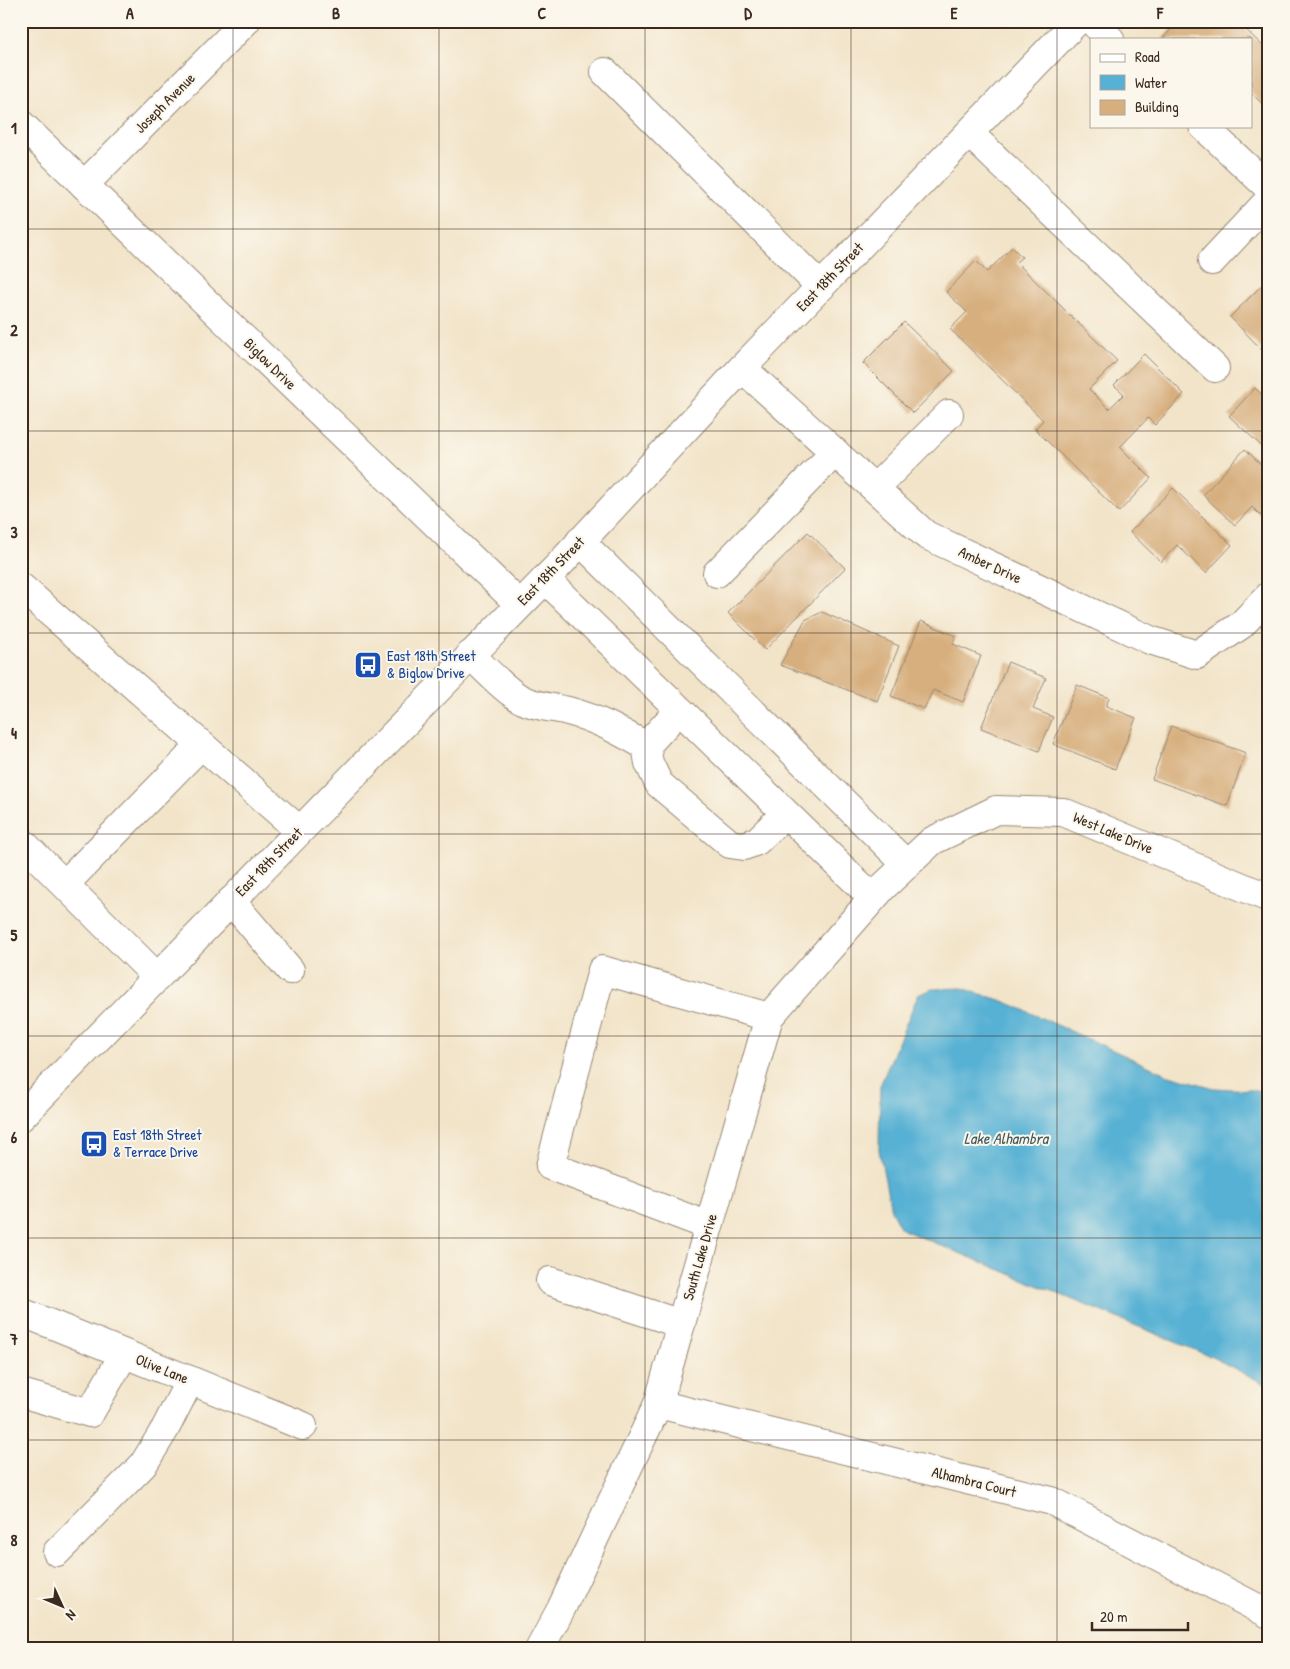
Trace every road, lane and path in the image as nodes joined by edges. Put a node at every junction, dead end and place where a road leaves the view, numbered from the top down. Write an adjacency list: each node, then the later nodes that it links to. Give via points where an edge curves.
1 (246, 21): 9 (street, Joseph Avenue)
2 (1077, 21): 8 (street, East 18th Street)
3 (1092, 21): 4 (street)
4 (1109, 38)
5 (605, 72): 13 (street)
6 (21, 124): 9 (street, Biglow Drive)
7 (1205, 128): 10 (street)
8 (969, 133): 13 (street, East 18th Street); 15 (street)
9 (84, 185): 24 (street, Biglow Drive)
10 (1269, 188)
11 (1269, 200): 12 (street)
12 (1212, 261)
13 (821, 287): 14 (street, East 18th Street)
14 (742, 368): 17 (street, Amber Drive); 19 (street, East 18th Street)
15 (1214, 368)
16 (949, 414): 18 (street)
17 (835, 452): 18 (street, Amber Drive); 20 (street)
18 (875, 488): 23 (street, Amber Drive, via 926,535 1150,640 1197,655 1241,625)
19 (580, 541): 21 (street, East 18th Street); 32 (street)
20 (717, 573)
21 (545, 578): 24 (street, East 18th Street); 26 (street)
22 (21, 587): 27 (street)
23 (1269, 596)
24 (520, 604): 25 (street, East 18th Street)
25 (470, 655): 28 (street, via 524,701 567,710 604,723); 30 (street, East 18th Street)
26 (679, 710): 28 (street); 29 (street)
27 (201, 745): 30 (street); 33 (street)
28 (646, 746): 29 (street, via 659,784 730,844 744,846 757,840)
29 (786, 814): 34 (street)
30 (299, 830): 36 (street, East 18th Street)
31 (21, 841): 33 (street)
32 (907, 865): 34 (street, West Lake Drive); 35 (street, West Lake Drive, via 932,841 996,810 1062,812)
33 (65, 884): 38 (street)
34 (878, 893): 39 (street, South Lake Drive)
35 (1269, 898)
36 (231, 901): 37 (street); 38 (street, East 18th Street)
37 (290, 970)
38 (157, 977): 40 (street, East 18th Street)
39 (768, 1017): 41 (street, South Lake Drive); 41 (street, via 602,970 550,1166)
40 (21, 1117)
41 (709, 1226): 44 (street, South Lake Drive)
42 (550, 1281): 44 (street)
43 (21, 1312): 45 (street, Olive Lane)
44 (681, 1324): 48 (street, South Lake Drive)
45 (124, 1354): 46 (street, Olive Lane); 47 (street, via 90,1413)
46 (190, 1380): 49 (street, Olive Lane); 50 (street, via 142,1465)
47 (21, 1393)
48 (658, 1404): 51 (street, Alhambra Court, via 1052,1501); 52 (street, South Lake Drive)
49 (303, 1426)
50 (57, 1552)
51 (1269, 1614)
52 (540, 1648)

